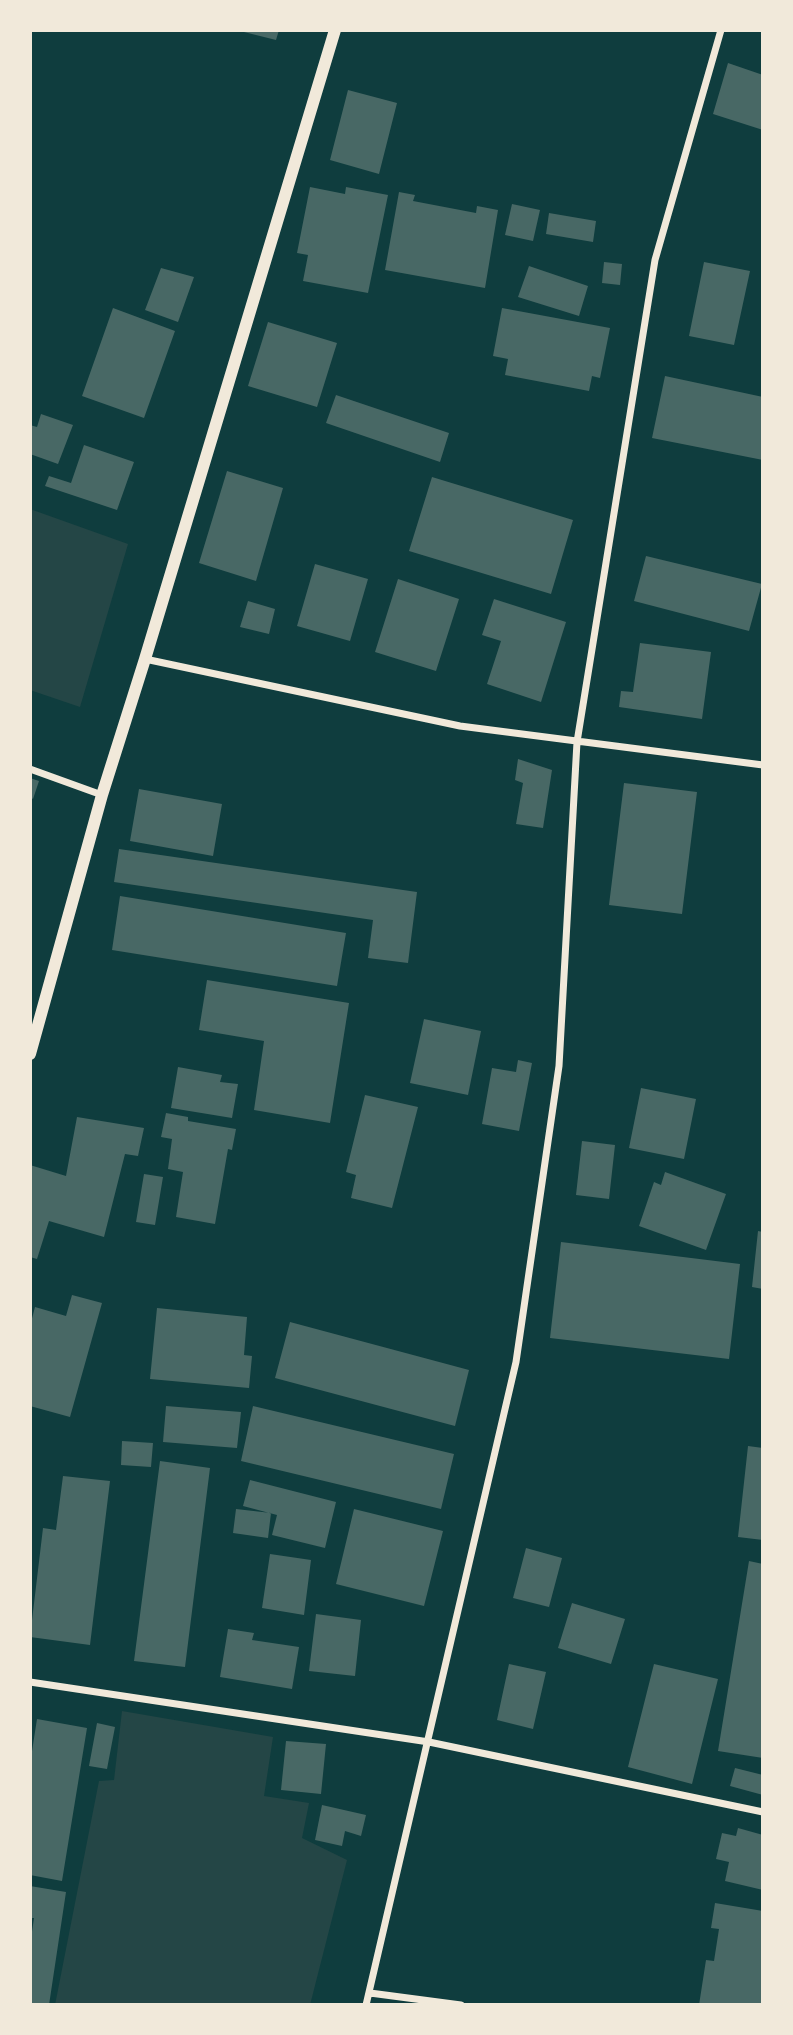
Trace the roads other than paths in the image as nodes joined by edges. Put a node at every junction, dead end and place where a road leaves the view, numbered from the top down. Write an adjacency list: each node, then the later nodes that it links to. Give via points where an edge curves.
1 (335, 30): 3 (street)
2 (721, 30): 4 (street, via 655,260)
3 (145, 659): 4 (street, via 460,726); 7 (street)
4 (577, 742): 5 (street); 10 (street, via 559,1066 516,1362)
5 (763, 765)
6 (30, 769): 7 (street)
7 (102, 795): 8 (street)
8 (30, 1055)
9 (30, 1682): 10 (street)
10 (429, 1742): 11 (street); 12 (street)
11 (763, 1812)
12 (370, 1993): 13 (street); 14 (street)
13 (366, 2005)
14 (461, 2005)

